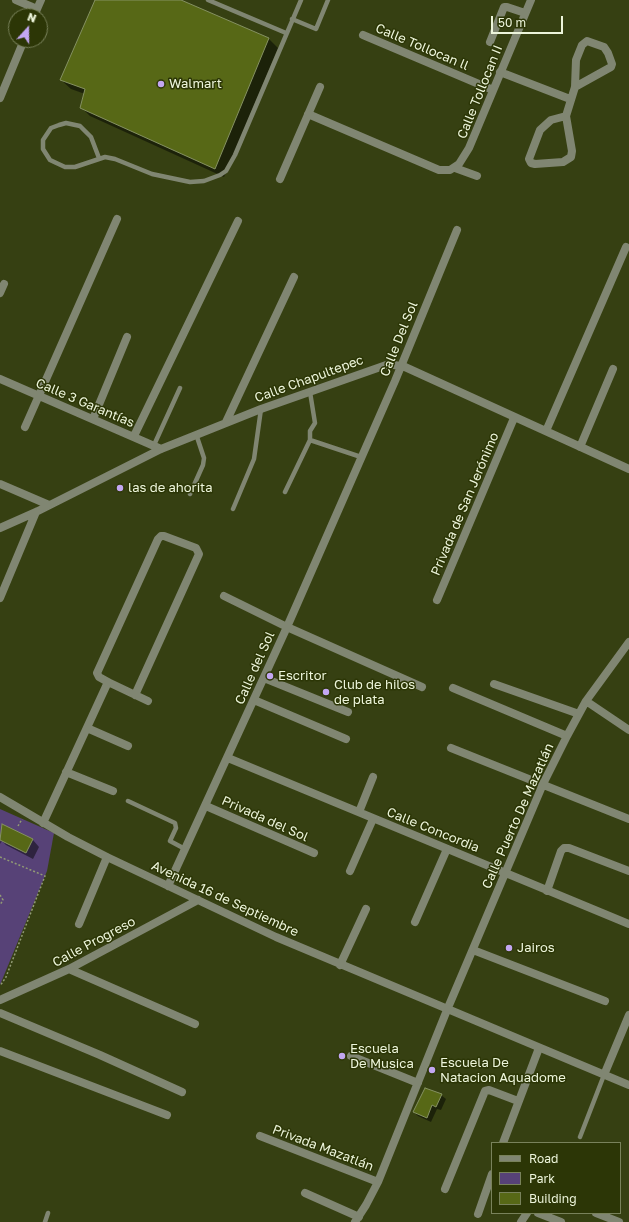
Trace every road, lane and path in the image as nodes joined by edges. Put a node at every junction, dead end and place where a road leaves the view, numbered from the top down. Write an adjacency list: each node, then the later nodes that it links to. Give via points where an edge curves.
1 (16, 0): 6 (street)
2 (208, 0): 9 (lane)
3 (301, 0): 8 (lane)
4 (328, 0): 8 (lane, via 316,29)
5 (531, 0): 7 (street, Calle Tollocan II)
6 (29, 8)
7 (525, 13): 11 (street, via 507,6 502,8); 13 (street, Calle Tollocan II)
8 (292, 20): 9 (lane)
9 (286, 33): 21 (lane, via 226,171 204,181 170,179 110,158)
10 (363, 35): 16 (street, Calle Tollocan ll)
11 (490, 42)
12 (21, 48): 17 (street)
13 (500, 72): 16 (street, Calle Tollocan II); 18 (street)
14 (320, 87): 19 (street)
15 (575, 87): 15 (street, via 610,69 612,64 604,47 590,40 582,45 575,66); 18 (street)
16 (493, 90): 22 (street, Calle Tollocan II, via 469,148)
17 (0, 98)
18 (570, 99): 20 (street)
19 (308, 114): 22 (street, via 439,170); 24 (street)
20 (566, 116): 20 (street, via 551,120 540,130 529,159 530,163 569,160 572,151)
21 (99, 158): 21 (lane, via 91,137 80,126 66,123 51,128 43,140 46,155 56,165 76,167)
22 (455, 168): 23 (street)
23 (477, 176)
24 (280, 179)
25 (117, 218): 38 (street)
26 (238, 221): 46 (street)
27 (457, 230): 33 (street, Calle Del Sol)
28 (626, 248): 44 (street)
29 (294, 277): 42 (street)
30 (4, 284): 31 (street)
31 (0, 293)
32 (127, 337): 41 (street)
33 (401, 365): 37 (street, Calle Chapultepec, via 379,366); 40 (street, Calle Chapultepec); 50 (street, Calle Del Sol)
34 (614, 369): 49 (street)
35 (0, 379): 38 (street, Calle 3 Garantías)
36 (180, 388): 48 (lane)
37 (310, 392): 39 (street, Calle Chapultepec); 47 (lane, via 315,423 310,431)
38 (39, 396): 41 (street, Calle 3 Garantías); 43 (street)
39 (261, 409): 42 (street, Calle Chapultepec); 56 (lane, via 254,459)
40 (514, 418): 44 (street, Calle Chapultepec); 61 (street, Privada de San Jerónimo)
41 (93, 419): 46 (street, Calle 3 Garantías)
42 (226, 422): 45 (street, Calle Chapultepec)
43 (25, 427)
44 (546, 431): 49 (street, Calle Chapultepec)
45 (196, 434): 48 (street, Calle Chapultepec); 54 (lane, via 204,465)
46 (134, 436): 48 (street, Calle 3 Garantías)
47 (310, 440): 50 (lane); 53 (lane)
48 (158, 447): 55 (street, Calle Chapultepec)
49 (580, 447): 51 (street, Calle Chapultepec)
50 (361, 457): 62 (street, Calle del Sol)
51 (629, 469)
52 (0, 484): 55 (street)
53 (285, 492)
54 (190, 494)
55 (49, 505): 57 (street, Calle Chapultepec)
56 (233, 508)
57 (36, 512): 58 (street, Calle Chapultepec); 60 (street)
58 (0, 528)
59 (224, 596): 62 (street)
60 (0, 598)
61 (437, 600)
62 (287, 627): 64 (street, Calle del Sol); 67 (street)
63 (629, 642): 72 (street, Calle Puerto De Mazatlán)
64 (264, 678): 70 (street, Calle del Sol); 73 (street)
65 (108, 682): 69 (street); 69 (street, via 98,677 98,671 158,539 164,536 196,548 199,554); 75 (street)
66 (494, 684): 74 (street)
67 (422, 687)
68 (453, 688): 77 (street)
69 (135, 695): 71 (street)
70 (254, 700): 78 (street); 81 (street, Calle del Sol)
71 (148, 701)
72 (586, 701): 74 (street, Calle Puerto De Mazatlán); 76 (street)
73 (348, 712)
74 (579, 714): 77 (street, Calle Puerto De Mazatlán)
75 (87, 728): 79 (street); 82 (street)
76 (629, 730)
77 (567, 736): 84 (street, Calle Puerto De Mazatlán)
78 (346, 739)
79 (128, 746)
80 (451, 748): 84 (street)
81 (228, 758): 88 (street, Calle del Sol); 89 (street, Calle Concordia)
82 (66, 772): 85 (street); 92 (street)
83 (373, 777): 89 (street)
84 (543, 784): 91 (street); 100 (street, Calle Puerto De Mazatlán)
85 (113, 791)
86 (0, 797): 92 (street, Avenida 16 de Septiembre)
87 (128, 801): 93 (lane, via 175,823 176,828 170,841)
88 (206, 806): 93 (street, Calle del Sol); 95 (street, Privada del Sol)
89 (359, 812): 90 (street, Calle Concordia)
90 (373, 819): 94 (street, Calle Concordia); 99 (street)
91 (629, 819)
92 (43, 823): 97 (street, Avenida 16 de Septiembre)
93 (185, 849): 101 (street, Calle del Sol)
94 (447, 849): 100 (street, Calle Concordia); 107 (street)
95 (314, 853)
96 (0, 857): 113 (path, via 46,876 6,977)
97 (107, 857): 101 (street, Avenida 16 de Septiembre); 108 (street)
98 (629, 871): 102 (street, via 564,848)
99 (350, 872)
100 (506, 874): 102 (street, Calle Concordia); 110 (street, Calle Puerto De Mazatlán)
101 (168, 886): 104 (street, Avenida 16 de Septiembre)
102 (547, 890): 109 (street, Calle Concordia)
103 (0, 895): 105 (path, via 3,900)
104 (198, 900): 111 (street, Avenida 16 de Septiembre); 112 (street, Calle Progreso)
105 (0, 905)
106 (366, 909): 111 (street)
107 (415, 922)
108 (79, 924)
109 (629, 924)
110 (473, 950): 115 (street); 116 (street, Calle Puerto De Mazatlán)
111 (340, 964): 116 (street, Avenida 16 de Septiembre)
112 (69, 970): 114 (street, Calle Progreso); 119 (street)
113 (0, 986)
114 (0, 1000)
115 (605, 1001)
116 (447, 1010): 120 (street, Avenida 16 de Septiembre); 124 (street, Calle Puerto De Mazatlán)
117 (0, 1013): 126 (street, via 100,1054)
118 (629, 1015): 123 (street)
119 (195, 1024)
120 (539, 1048): 123 (street, Avenida 16 de Septiembre); 127 (street)
121 (0, 1051): 128 (street)
122 (351, 1056): 124 (street)
123 (604, 1075): 125 (street, Avenida 16 de Septiembre); 130 (lane)
124 (418, 1083): 133 (street, Calle Puerto De Mazatlán)
125 (629, 1085)
126 (182, 1092)
127 (518, 1101): 131 (street); 134 (street, via 490,1090 485,1091)
128 (167, 1115)
129 (260, 1136): 133 (street, Privada Mazatlán)
130 (580, 1137)
131 (503, 1142)
132 (491, 1177): 137 (street)
133 (378, 1182): 140 (street, Calle Puerto De Mazatlán)
134 (445, 1189)
135 (305, 1193): 140 (street)
136 (48, 1214): 141 (lane)
137 (478, 1214)
138 (541, 1214): 142 (street)
139 (599, 1214): 143 (street)
140 (356, 1221)
141 (45, 1222)
142 (561, 1222)
143 (619, 1222)

